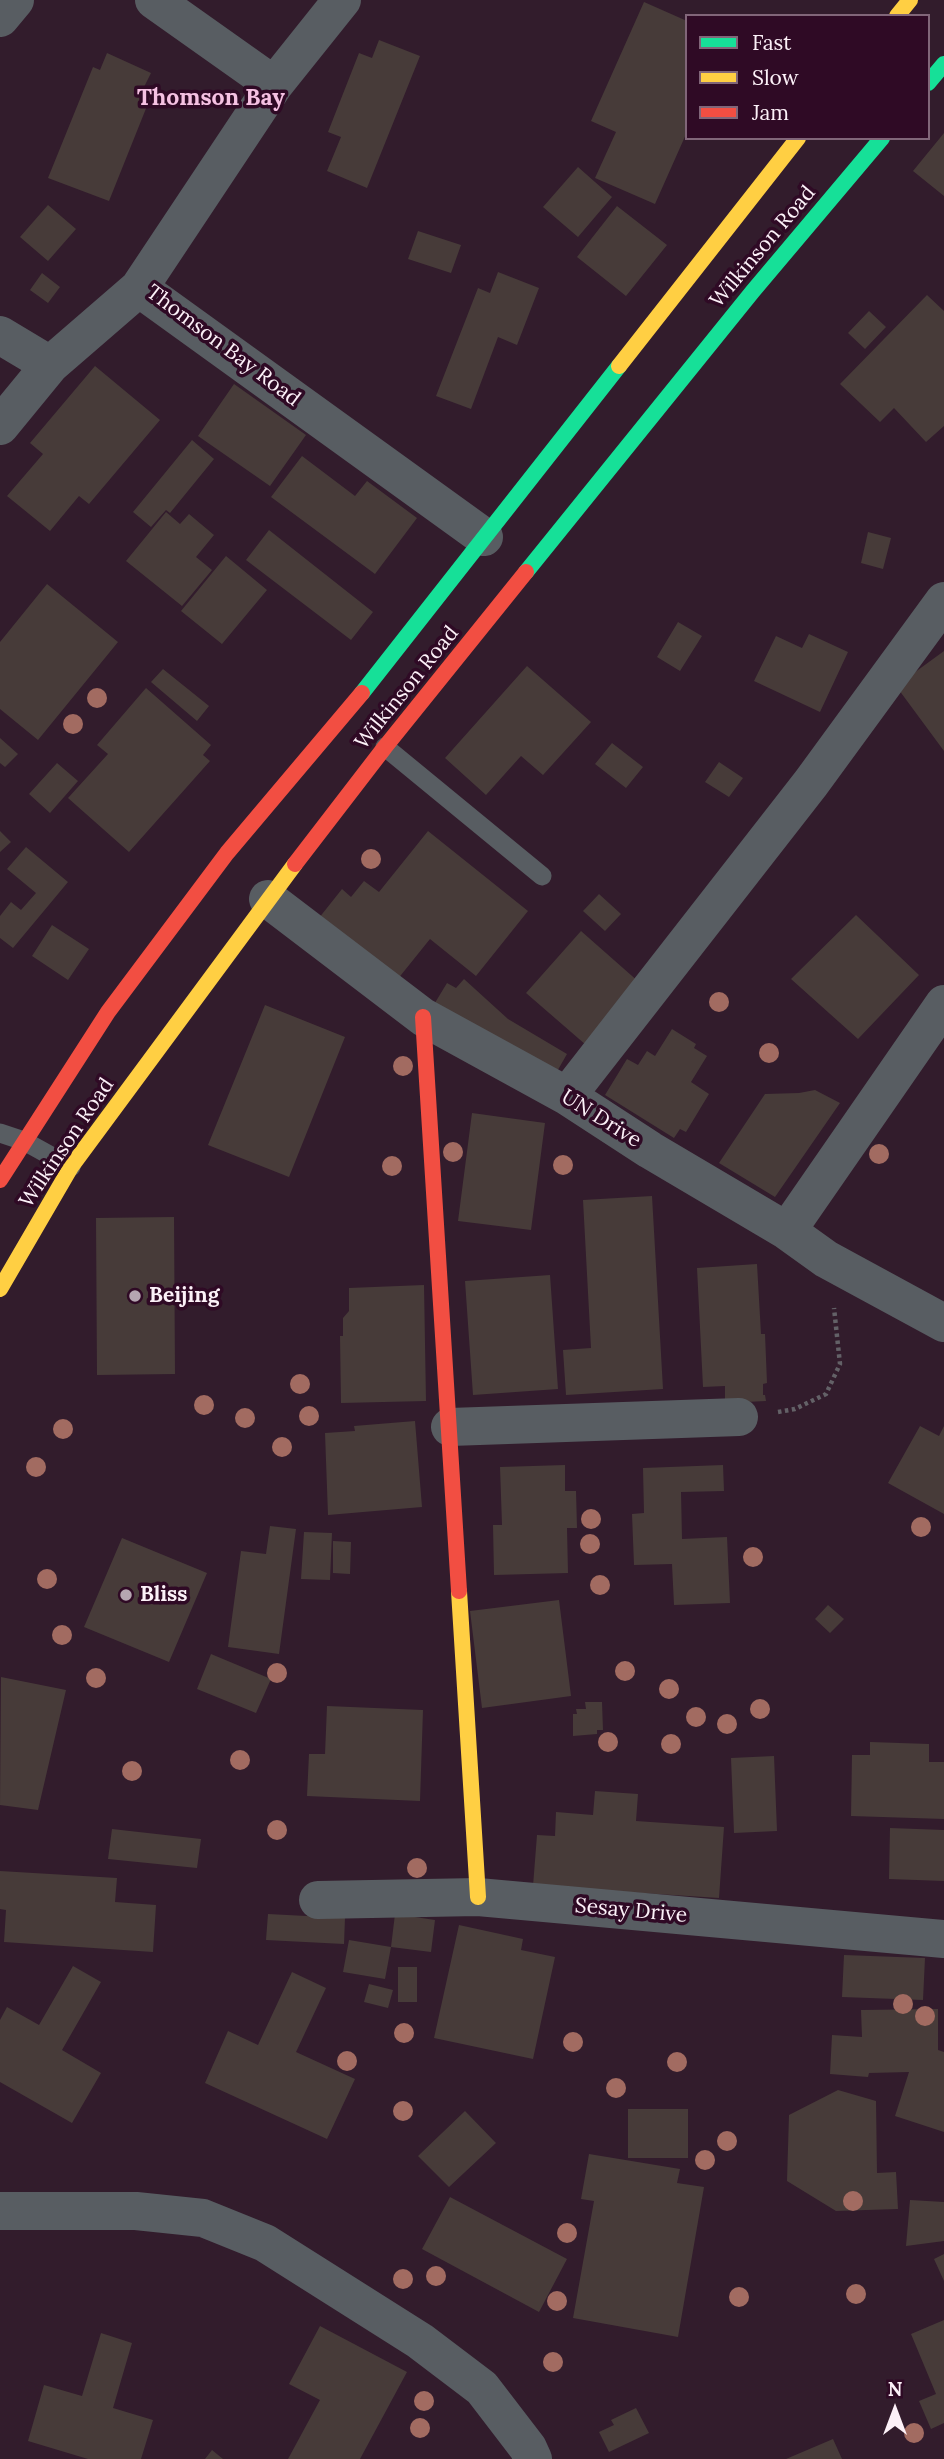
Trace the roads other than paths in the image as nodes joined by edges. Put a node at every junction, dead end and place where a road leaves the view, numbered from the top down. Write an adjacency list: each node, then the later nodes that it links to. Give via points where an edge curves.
1 (15, 0): 4 (street)
2 (154, 0): 7 (street)
3 (342, 0): 7 (street, Thomson Bay Road)
4 (0, 18)
5 (944, 64): 6 (main road)
6 (930, 81)
7 (274, 85): 10 (street, Thomson Bay Road)
8 (796, 140): 14 (main road, Wilkinson Road)
9 (879, 140): 16 (main road, Wilkinson Road)
10 (139, 288): 12 (street); 14 (street, Thomson Bay Road)
11 (0, 335): 12 (street)
12 (50, 365): 13 (street)
13 (0, 426)
14 (484, 537): 23 (main road, Wilkinson Road, via 347,712 227,853 108,1012)
15 (944, 601): 21 (street, via 811,783)
16 (385, 747): 17 (lane); 18 (main road, Wilkinson Road)
17 (542, 876)
18 (268, 899): 20 (street, UN Drive); 24 (main road, Wilkinson Road)
19 (944, 1004): 26 (street)
20 (423, 1017): 21 (street, UN Drive); 30 (main road)
21 (567, 1096): 26 (street, UN Drive)
22 (0, 1133): 23 (lane)
23 (24, 1141): 24 (lane); 25 (main road, Wilkinson Road)
24 (71, 1167): 27 (main road, Wilkinson Road)
25 (0, 1180)
26 (787, 1231): 28 (street, UN Drive, via 826,1259)
27 (0, 1289)
28 (944, 1324)
29 (739, 1417): 30 (street)
30 (450, 1427): 31 (main road)
31 (478, 1897): 32 (street, Sesay Drive); 33 (street, Sesay Drive)
32 (318, 1900)
33 (944, 1939)
34 (0, 2211): 35 (street, via 136,2211 202,2218 265,2243 420,2341 482,2388)
35 (533, 2459)

